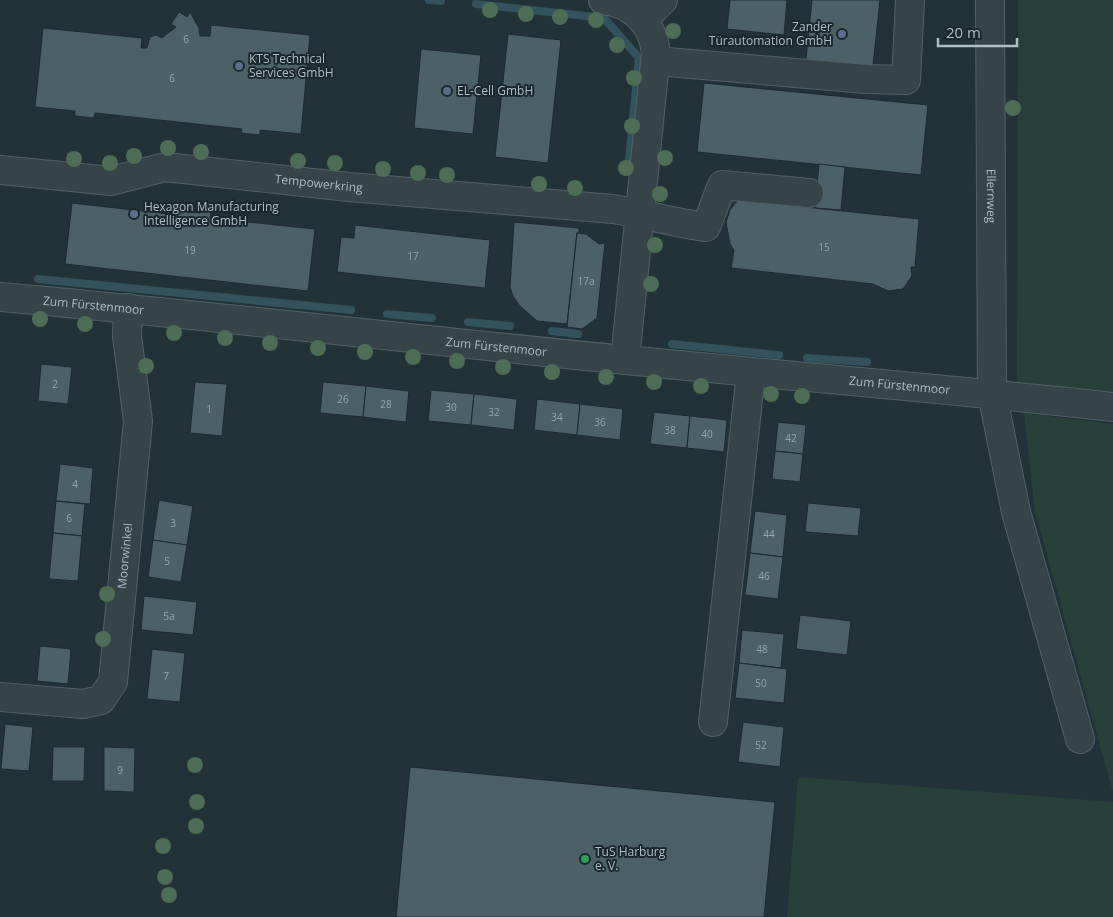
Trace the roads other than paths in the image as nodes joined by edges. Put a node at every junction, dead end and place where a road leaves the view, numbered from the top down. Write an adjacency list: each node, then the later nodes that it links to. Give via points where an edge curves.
1 (603, 0): 5 (street, via 626,6)
2 (663, 0): 5 (street)
3 (910, 0): 6 (street, via 906,80)
4 (990, 0): 14 (street, Ellernweg)
5 (643, 20): 6 (street, via 655,41)
6 (656, 60): 9 (street)
7 (0, 170): 9 (street, Tempowerkring, via 111,181 165,167)
8 (809, 193): 9 (street, Tempowerkring, via 722,185 706,227)
9 (640, 214): 12 (street)
10 (0, 297): 11 (street, Zum Fürstenmoor)
11 (128, 308): 12 (street, Zum Fürstenmoor); 16 (street, Moorwinkel, via 127,336 138,421 113,682 100,700 83,704)
12 (625, 360): 13 (street, Zum Fürstenmoor)
13 (751, 372): 14 (street, Zum Fürstenmoor); 17 (street)
14 (992, 393): 15 (street, Zum Fürstenmoor); 18 (street, Ellernweg, via 1016,512)
15 (1113, 407)
16 (0, 697)
17 (713, 722)
18 (1080, 739)

